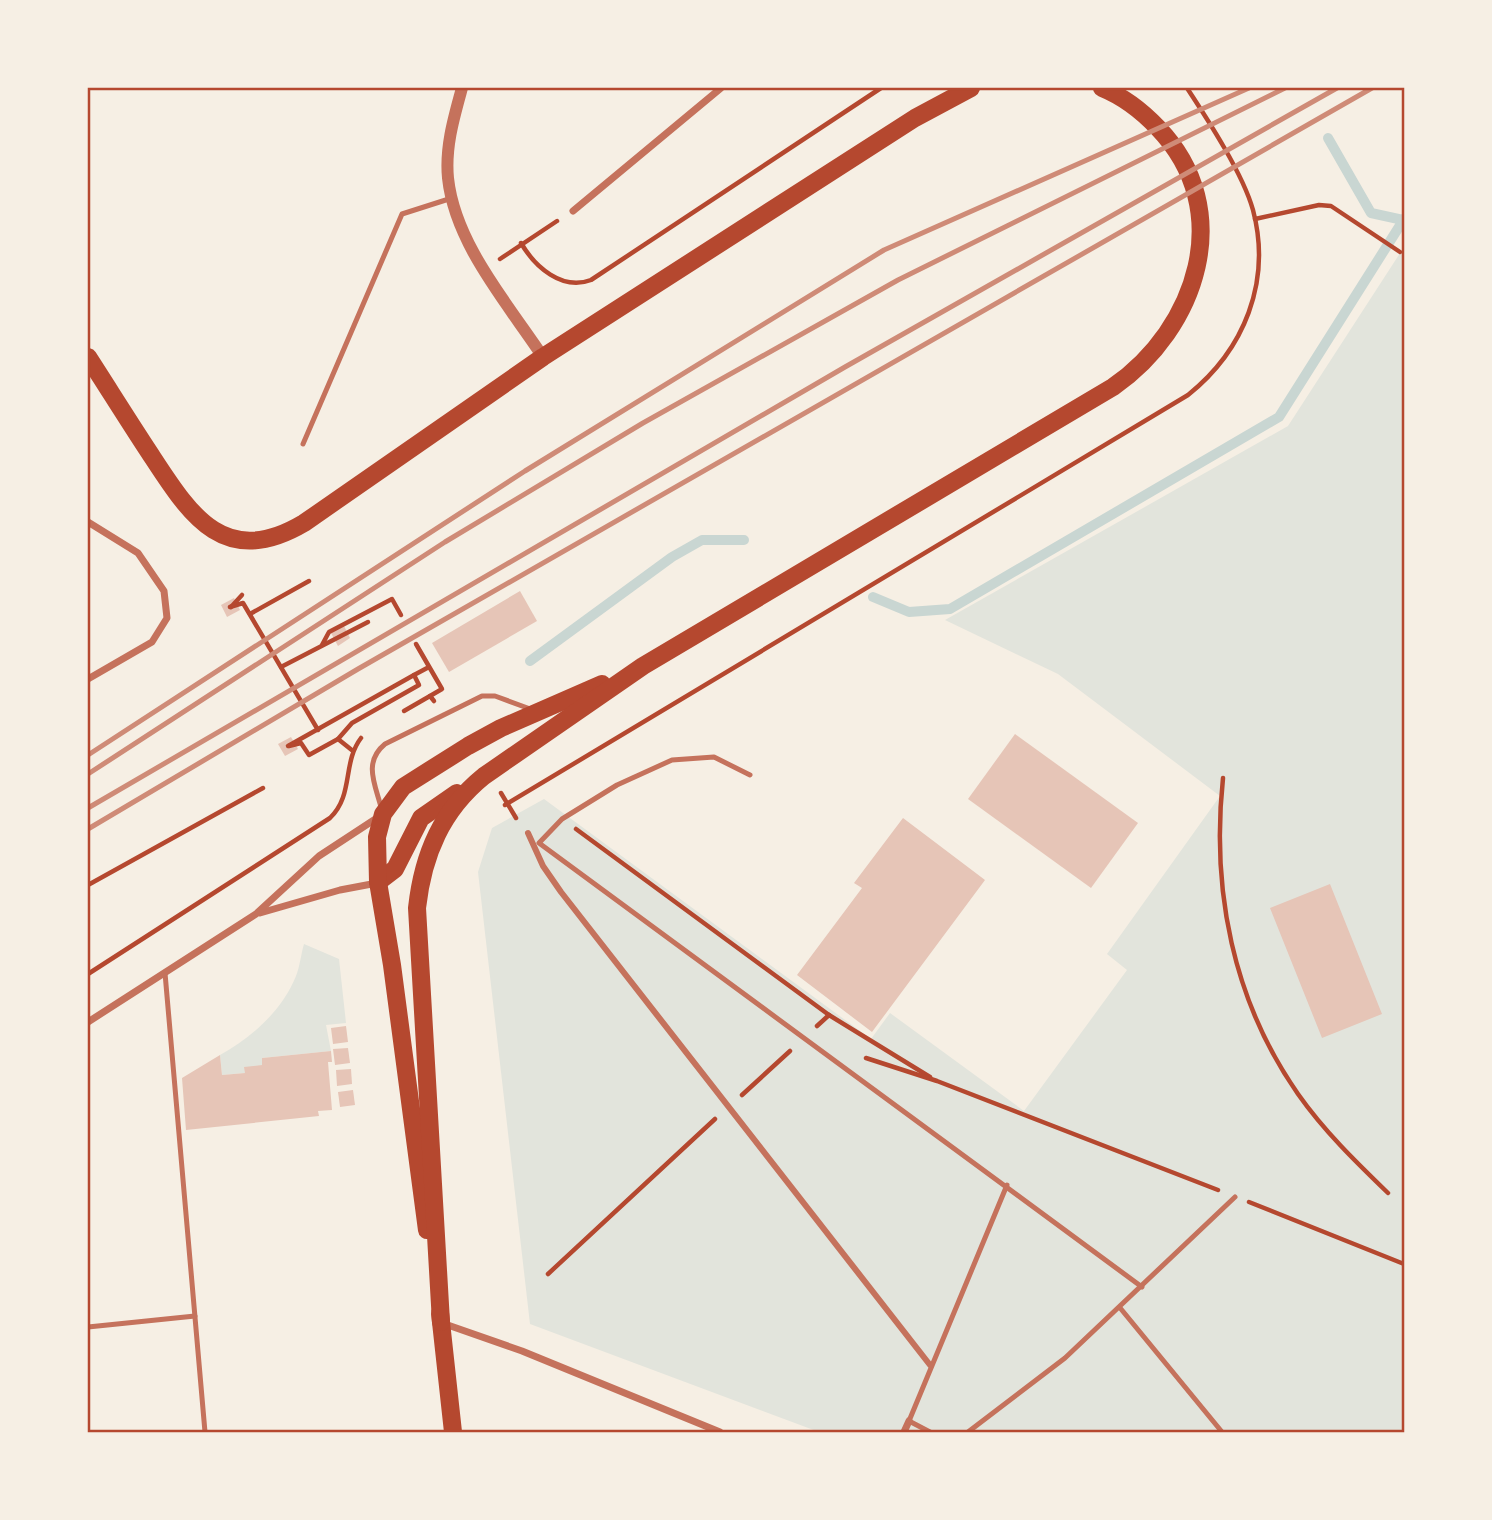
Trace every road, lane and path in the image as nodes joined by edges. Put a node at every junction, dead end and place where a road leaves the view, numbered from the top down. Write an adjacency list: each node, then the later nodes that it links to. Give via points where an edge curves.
1 (462, 88): 7 (street, via 449,141)
2 (721, 88): 8 (street)
3 (881, 88): 8 (path, via 598,276 575,284 535,264 521,243)
4 (971, 88): 12 (main road, via 936,105)
5 (1187, 88): 9 (path, via 1246,194)
6 (1106, 89): 22 (main road, via 1150,119 1180,158 1199,209 1198,267 1172,328 1134,372)
7 (452, 198): 12 (street, via 485,269); 13 (lane, via 402,214)
8 (573, 211)
9 (1255, 219): 10 (path, via 1331,206); 39 (path, via 1260,271 1251,310 1228,355 1188,395)
10 (1400, 251)
11 (88, 357): 12 (main road, via 196,519 219,533 245,540 274,537 304,523)
12 (543, 357)
13 (303, 444)
14 (88, 522): 26 (street, via 138,553 164,591 167,618 152,642)
15 (309, 581): 17 (path)
16 (242, 595): 17 (path, via 230,607 243,603)
17 (250, 614): 23 (path)
18 (401, 615): 21 (path, via 392,598 329,632)
19 (368, 622): 21 (path)
20 (416, 644): 24 (path)
21 (322, 645): 23 (path)
22 (643, 666): 29 (main road); 36 (main road)
23 (281, 667): 31 (path)
24 (429, 667): 25 (path); 27 (path, via 442,689)
25 (414, 676): 31 (path); 33 (path, via 419,685 352,723)
26 (88, 679)
27 (430, 696): 28 (path); 30 (path)
28 (437, 707)
29 (539, 712): 40 (main road, via 468,746 403,787); 40 (lane, via 482,696 385,744 375,754 372,767)
30 (398, 714)
31 (317, 730): 33 (path, via 288,747 301,743 309,755)
32 (366, 733): 34 (path)
33 (338, 739): 34 (path)
34 (354, 751): 47 (path, via 345,797 330,818)
35 (750, 775): 41 (lane, via 715,757 679,758 617,785)
36 (485, 776): 43 (main road, via 421,818 395,869); 62 (main road, via 452,806 438,829 422,873 417,908)
37 (1223, 778): 55 (path, via 1221,889 1247,996 1298,1094)
38 (263, 788): 44 (path)
39 (505, 804)
40 (383, 814): 43 (main road, via 377,837); 45 (street, via 319,856)
41 (562, 819): 48 (path); 50 (lane, via 539,843)
42 (528, 834): 53 (street, via 561,892)
43 (378, 882): 45 (street); 62 (main road)
44 (88, 885)
45 (256, 914): 46 (street)
46 (164, 973): 49 (street); 61 (lane)
47 (88, 974)
48 (829, 1015): 50 (path); 52 (path)
49 (88, 1022)
50 (804, 1038): 53 (path); 54 (lane)
51 (857, 1055): 52 (path)
52 (937, 1081): 56 (path)
53 (727, 1108): 58 (path); 64 (street)
54 (1007, 1185): 59 (lane); 64 (lane)
55 (1388, 1194)
56 (1236, 1197): 57 (path); 59 (lane)
57 (1405, 1264)
58 (548, 1274)
59 (1142, 1287): 60 (lane)
60 (1121, 1309): 71 (lane); 72 (lane)
61 (195, 1316): 63 (lane); 66 (lane)
62 (441, 1322): 67 (main road); 68 (street)
63 (88, 1327)
64 (930, 1365): 65 (lane)
65 (909, 1421): 69 (street); 70 (lane)
66 (205, 1433)
67 (453, 1433)
68 (720, 1433)
69 (904, 1433)
70 (930, 1433)
71 (968, 1433)
72 (1222, 1433)

